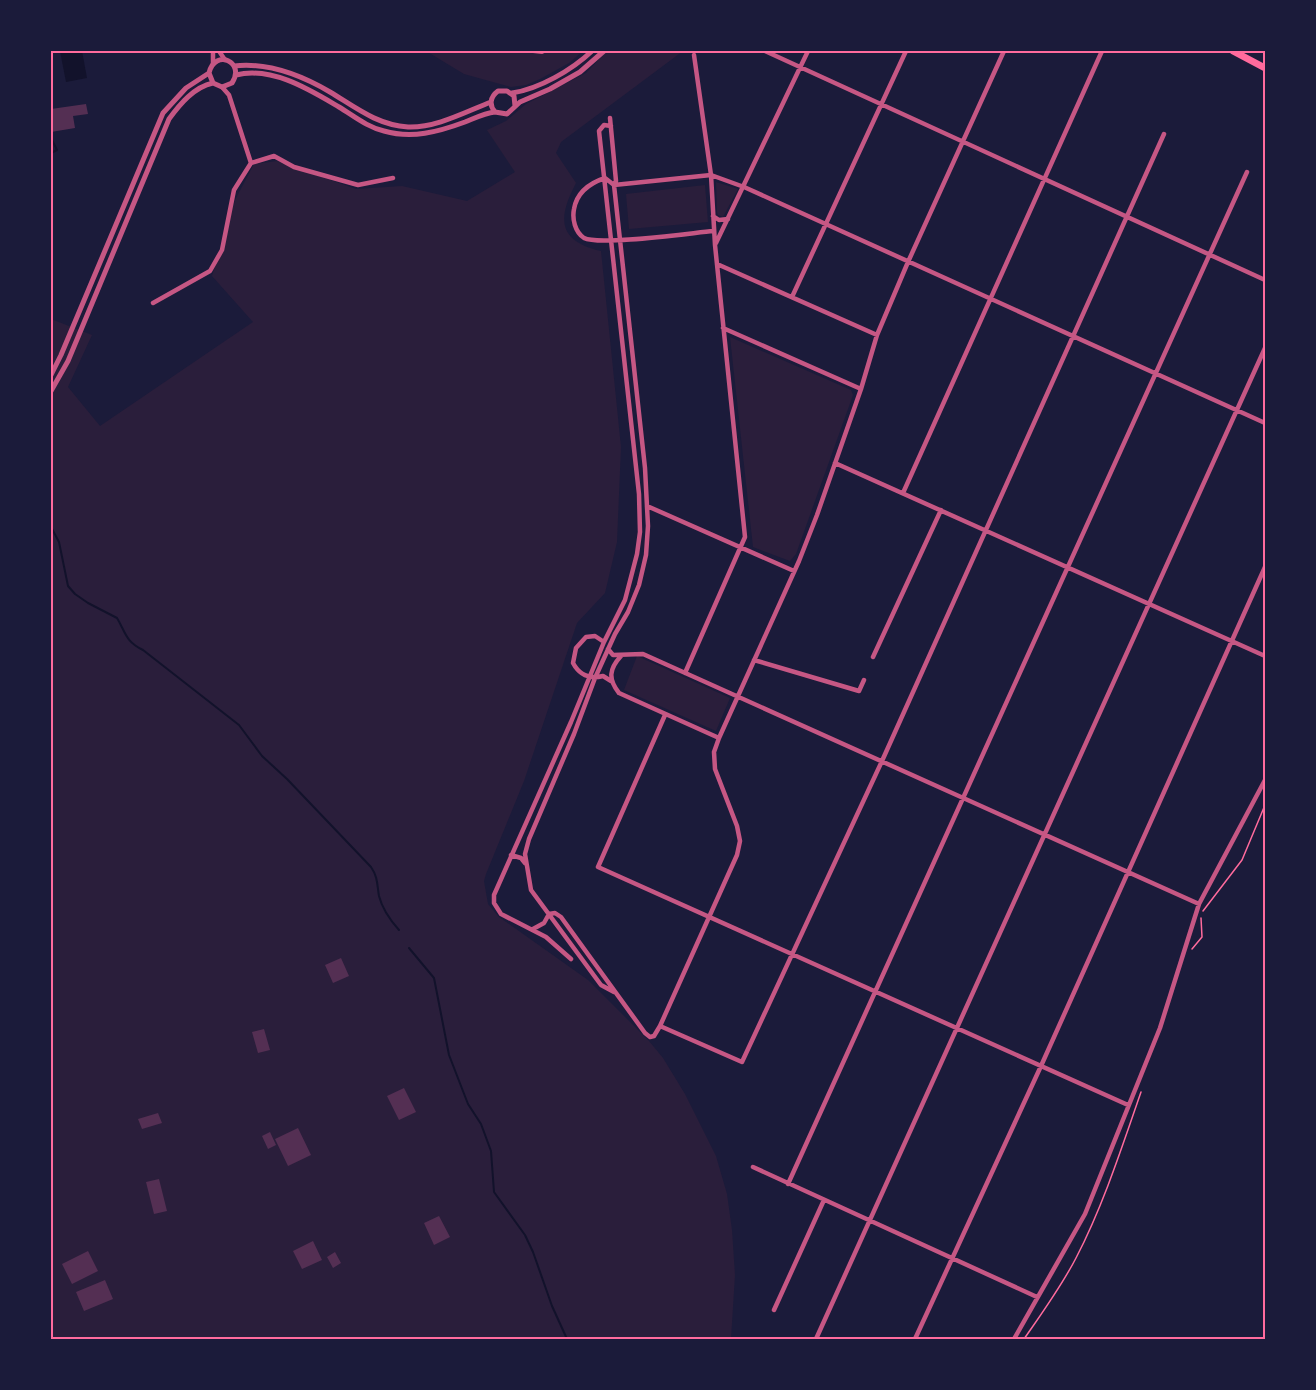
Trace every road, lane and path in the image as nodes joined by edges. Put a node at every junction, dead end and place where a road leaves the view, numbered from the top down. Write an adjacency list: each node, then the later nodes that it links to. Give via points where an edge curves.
1 (213, 51): 15 (street)
2 (219, 51): 14 (street)
3 (518, 51): 4 (path)
4 (548, 51)
5 (591, 51): 24 (street, via 546,82)
6 (604, 51): 27 (street, via 580,72)
7 (765, 51): 17 (street)
8 (807, 51): 17 (street)
9 (906, 51): 28 (street)
10 (1004, 51): 33 (street)
11 (1102, 51): 39 (street)
12 (1233, 51): 18 (main road)
13 (694, 55): 36 (street)
14 (225, 60): 15 (street); 16 (street)
15 (213, 64): 19 (street)
16 (234, 66): 20 (street); 26 (street, via 263,66 293,74 369,117 408,127 438,123)
17 (800, 68): 28 (street); 41 (street)
18 (1265, 68)
19 (209, 73): 21 (street); 62 (street, via 172,101 157,124)
20 (236, 75): 22 (street); 29 (street, via 262,74 296,84 356,119 384,131 408,135 441,131)
21 (213, 83): 23 (street); 64 (street, via 191,94 169,119 68,361)
22 (230, 85): 23 (street); 25 (street)
23 (222, 87): 25 (street)
24 (512, 93): 26 (street, via 498,91); 27 (street)
25 (229, 95): 34 (street)
26 (491, 102): 29 (street)
27 (515, 106): 29 (street, via 507,114)
28 (881, 106): 33 (street); 45 (street)
29 (495, 112)
30 (610, 118): 31 (street)
31 (611, 126): 38 (street, via 604,125 599,131); 40 (street)
32 (1164, 134): 43 (street)
33 (963, 143): 39 (street); 51 (street)
34 (251, 163): 37 (street, via 274,156 294,167 358,185); 56 (street, via 234,190 222,250 210,271)
35 (1247, 172): 50 (street)
36 (711, 175): 40 (street); 41 (street); 42 (street)
37 (393, 178)
38 (605, 178): 40 (street); 48 (street); 48 (street, via 579,195 574,222 584,238)
39 (1045, 180): 43 (street); 55 (street)
40 (614, 185): 47 (street)
41 (744, 187): 44 (street); 45 (street)
42 (713, 216): 44 (street); 46 (street)
43 (1127, 217): 50 (street); 59 (street)
44 (728, 219): 49 (street)
45 (826, 225): 51 (street); 54 (street)
46 (713, 231): 47 (street); 49 (street)
47 (620, 240): 48 (street); 69 (street)
48 (612, 241): 77 (street, via 640,532 625,600)
49 (715, 245): 52 (street)
50 (1209, 254): 53 (street); 61 (street)
51 (908, 262): 55 (street); 58 (street)
52 (717, 264): 54 (street); 57 (street)
53 (1265, 280)
54 (792, 297): 58 (street)
55 (990, 299): 59 (street); 68 (street)
56 (153, 303)
57 (723, 328): 63 (street); 72 (street, via 745,537)
58 (877, 335): 63 (street)
59 (1072, 336): 61 (street); 71 (street)
60 (1265, 348): 65 (street)
61 (1156, 373): 65 (street); 73 (street)
62 (51, 375)
63 (861, 389): 67 (street)
64 (51, 391)
65 (1237, 410): 66 (street); 76 (street)
66 (1265, 423)
67 (835, 463): 68 (street); 75 (street)
68 (903, 493): 70 (street)
69 (647, 506): 72 (street); 79 (street, via 646,555 639,585)
70 (941, 510): 71 (street); 82 (street)
71 (985, 530): 73 (street); 92 (street)
72 (741, 548): 75 (street); 84 (street)
73 (1067, 567): 76 (street); 94 (street)
74 (1265, 567): 78 (street)
75 (794, 571): 83 (street)
76 (1149, 604): 78 (street); 95 (street)
77 (604, 642): 79 (street); 85 (street); 85 (street, via 595,636 586,637 576,648 573,663)
78 (1231, 642): 81 (street); 98 (street)
79 (608, 649): 80 (street, via 612,655); 86 (street)
80 (621, 656): 84 (street, via 643,654); 88 (street, via 611,669)
81 (1265, 656)
82 (873, 657)
83 (754, 660): 87 (street, via 859,691); 89 (street)
84 (685, 673): 89 (street)
85 (589, 677): 86 (street); 96 (street)
86 (595, 678): 88 (street, via 603,676); 97 (street, via 529,839)
87 (864, 680)
88 (611, 681): 90 (street, via 622,696)
89 (738, 696): 91 (street); 92 (street)
90 (664, 715): 91 (street); 101 (street, via 598,867)
91 (719, 738): 101 (street, via 714,752 715,769 740,841)
92 (882, 761): 94 (street); 103 (street)
93 (1265, 780): 99 (street)
94 (962, 797): 95 (street); 105 (street)
95 (1045, 834): 98 (street); 107 (street)
96 (511, 855): 97 (street); 102 (street, via 494,903 501,914)
97 (525, 862): 100 (street, via 531,890)
98 (1127, 871): 99 (street); 108 (street)
99 (1199, 904): 109 (street, via 1160,1028)
100 (549, 914): 102 (street, via 544,923); 106 (street, via 561,917 645,1033 652,1037)
101 (710, 916): 103 (street); 106 (street)
102 (533, 929): 104 (street)
103 (793, 954): 105 (street); 106 (street, via 742,1062)
104 (571, 959)
105 (876, 990): 107 (street); 111 (street)
106 (660, 1026)
107 (957, 1028): 108 (street); 113 (street)
108 (1041, 1066): 109 (street); 114 (street)
109 (1128, 1105): 115 (street, via 1085,1214)
110 (753, 1167): 111 (street)
111 (788, 1184): 112 (street)
112 (824, 1200): 113 (street); 116 (street)
113 (869, 1221): 114 (street); 117 (street)
114 (952, 1259): 115 (street); 118 (street)
115 (1037, 1297): 119 (street)
116 (774, 1310)
117 (816, 1339)
118 (915, 1339)
119 (1014, 1339)

